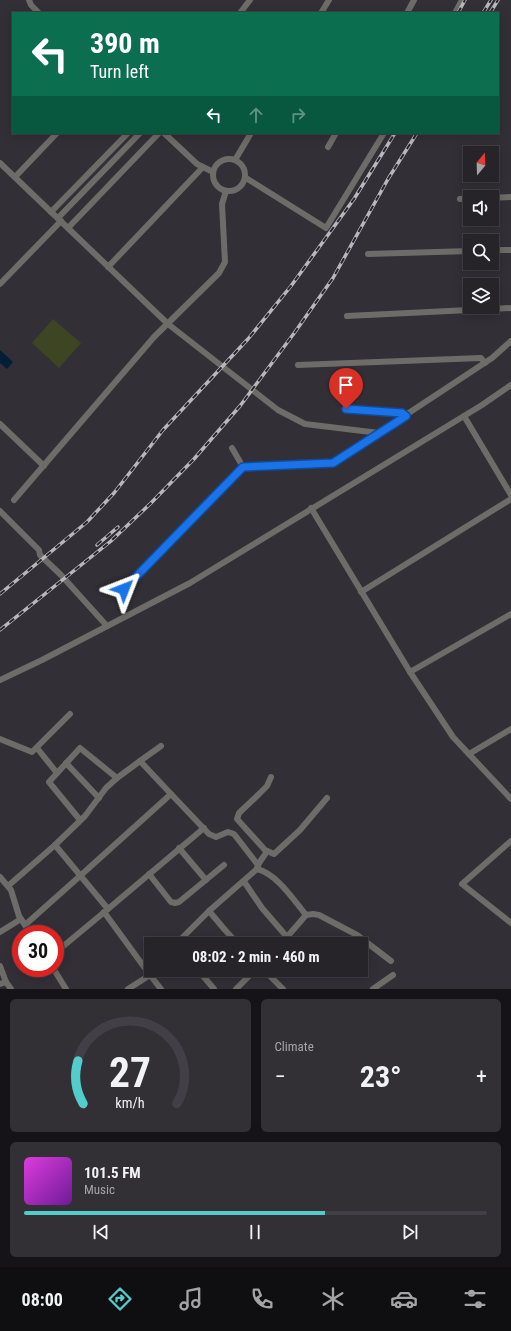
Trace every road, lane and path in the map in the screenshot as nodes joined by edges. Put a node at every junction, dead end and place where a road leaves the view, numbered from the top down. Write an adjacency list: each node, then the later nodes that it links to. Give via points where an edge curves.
1 (28, 0): 6 (street)
2 (250, 0): 7 (street)
3 (329, 0): 8 (street)
4 (414, 0): 9 (street)
5 (462, 0): 10 (street)
6 (38, 12)
7 (241, 12)
8 (322, 12)
9 (408, 12)
10 (456, 12)
11 (56, 134): 24 (street)
12 (127, 134): 31 (street)
13 (139, 134): 32 (street)
14 (158, 134): 33 (street)
15 (165, 134): 22 (street)
16 (250, 134): 20 (street)
17 (335, 134): 19 (street)
18 (383, 134): 25 (street, via 326,228)
19 (328, 147)
20 (235, 160): 23 (street, via 227,158 220,161); 25 (street, via 246,170)
21 (0, 163): 24 (street)
22 (203, 167): 23 (street); 38 (street)
23 (213, 172): 26 (street, via 215,184)
24 (15, 177): 31 (street)
25 (246, 178): 26 (street, via 239,189)
26 (226, 191): 42 (street, via 222,204 226,262 219,273)
27 (511, 197): 28 (street)
28 (499, 198)
29 (460, 199): 30 (street)
30 (463, 199)
31 (51, 212): 32 (street)
32 (59, 220): 33 (street); 39 (street)
33 (68, 228): 38 (street)
34 (499, 250): 35 (street)
35 (511, 250)
36 (463, 251): 37 (street)
37 (368, 254)
38 (108, 267): 42 (street)
39 (0, 284)
40 (511, 308): 41 (street)
41 (347, 316)
42 (168, 324): 51 (street, via 285,414 305,424); 53 (street)
43 (511, 341): 44 (street)
44 (485, 363): 45 (street, via 481,358); 48 (street)
45 (298, 365)
46 (511, 386): 49 (street)
47 (346, 409): 48 (street, via 402,413)
48 (406, 416): 51 (street)
49 (464, 416): 55 (street); 58 (street)
50 (0, 424): 53 (street)
51 (379, 433): 54 (street, via 333,463)
52 (232, 448): 54 (street)
53 (44, 466): 57 (street)
54 (243, 467): 60 (street)
55 (511, 495)
56 (511, 499): 61 (street)
57 (14, 500)
58 (310, 508): 61 (street); 63 (street, via 190,583)
59 (0, 511): 63 (street)
60 (124, 589)
61 (361, 592): 64 (street)
62 (511, 614): 64 (street)
63 (107, 626): 65 (street)
64 (410, 672): 71 (street, via 453,737)
65 (0, 680)
66 (70, 714): 70 (street)
67 (511, 729): 71 (street)
68 (0, 739): 70 (street, via 32,752)
69 (161, 746): 72 (street)
70 (37, 748): 74 (street)
71 (469, 754): 80 (street)
72 (140, 761): 76 (street); 77 (street)
73 (66, 763): 74 (street); 76 (street, via 80,748); 78 (street)
74 (56, 773): 81 (street, via 49,782)
75 (271, 777): 86 (street, via 267,786 239,813 237,819)
76 (117, 778): 78 (street)
77 (170, 794): 82 (street); 90 (street)
78 (99, 798): 81 (street)
79 (327, 798): 86 (street, via 280,850 274,854)
80 (511, 799)
81 (80, 820): 84 (street)
82 (204, 828): 85 (street); 88 (street, via 216,837 228,832 234,834)
83 (511, 841): 99 (street, via 462,884)
84 (55, 845): 90 (street); 94 (street)
85 (179, 848): 89 (street); 92 (street)
86 (267, 851): 88 (street)
87 (224, 865): 92 (street)
88 (257, 867): 96 (street); 97 (street, via 277,881)
89 (148, 874): 92 (street, via 174,904); 95 (street)
90 (80, 876): 95 (street); 98 (street)
91 (0, 877): 94 (street)
92 (206, 880)
93 (245, 883): 104 (street)
94 (8, 886): 98 (street)
95 (106, 910): 105 (street); 108 (street)
96 (209, 911): 102 (street); 103 (street)
97 (306, 915): 104 (street); 106 (street, via 319,915 357,934)
98 (23, 922): 100 (street); 101 (street)
99 (511, 924)
100 (25, 925)
101 (0, 932)
102 (183, 937)
103 (231, 937)
104 (287, 937)
105 (64, 945)
106 (391, 961)
107 (0, 966): 116 (street)
108 (144, 966)
109 (393, 975): 124 (street)
110 (59, 977): 118 (street)
111 (147, 977): 119 (street)
112 (152, 977): 120 (street)
113 (204, 977): 121 (street)
114 (248, 977): 122 (street)
115 (271, 977): 123 (street)
116 (3, 983): 117 (street)
117 (11, 989)
118 (66, 989)
119 (128, 989)
120 (162, 989)
121 (214, 989)
122 (236, 989)
123 (283, 989)
124 (373, 989)

